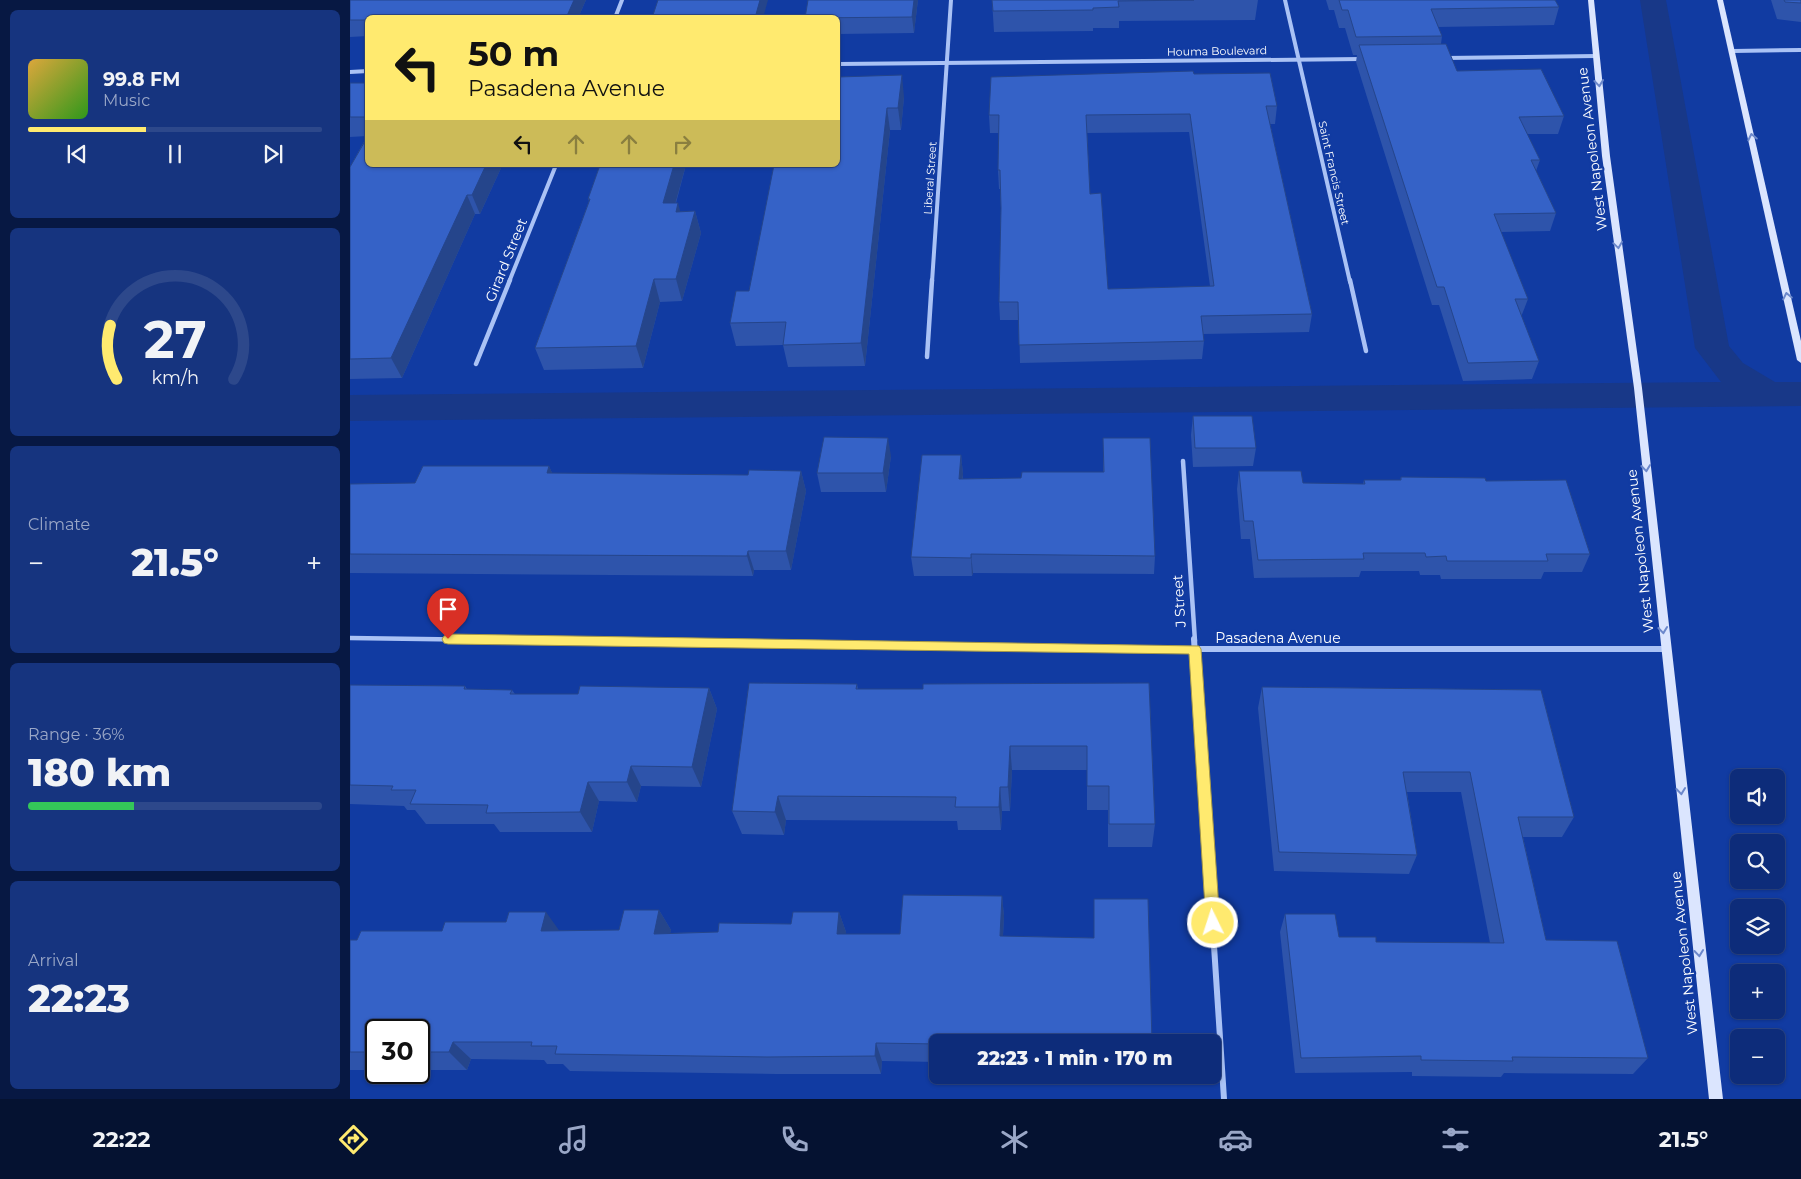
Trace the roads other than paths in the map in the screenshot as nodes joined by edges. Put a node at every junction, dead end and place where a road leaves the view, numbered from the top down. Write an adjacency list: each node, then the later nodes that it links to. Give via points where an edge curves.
1 (622, 0): 6 (street)
2 (951, 0): 13 (street, Liberal Street)
3 (1285, 0): 12 (street, Saint Francis Street)
4 (1591, 0): 9 (main road, West Napoleon Avenue)
5 (1720, 0): 8 (main road)
6 (616, 15)
7 (1801, 50): 8 (street)
8 (1733, 51): 20 (main road, one-way to 8)
9 (1596, 56): 11 (street); 25 (main road, West Napoleon Avenue, one-way to 25, via 1606,156 1638,388)
10 (1367, 58): 12 (street, Houma Boulevard)
11 (1444, 58)
12 (1299, 59): 13 (street, Houma Boulevard); 18 (street, Saint Francis Street)
13 (946, 63): 14 (street, Houma Boulevard); 19 (street, Liberal Street)
14 (840, 64)
15 (365, 71): 16 (street)
16 (350, 72)
17 (555, 167): 21 (street, Girard Street)
18 (1366, 351)
19 (927, 357)
20 (1801, 360)
21 (476, 364)
22 (1183, 461): 24 (street, J Street)
23 (350, 638): 24 (street, Pasadena Avenue)
24 (1195, 649): 25 (street, Pasadena Avenue); 26 (street, J Street)
25 (1666, 649): 27 (main road, West Napoleon Avenue, one-way to 27)
26 (1224, 1099)
27 (1716, 1099)

